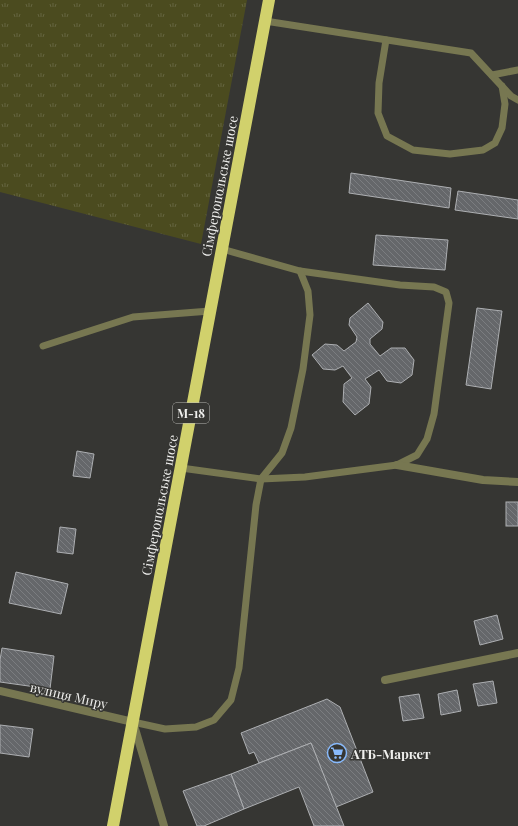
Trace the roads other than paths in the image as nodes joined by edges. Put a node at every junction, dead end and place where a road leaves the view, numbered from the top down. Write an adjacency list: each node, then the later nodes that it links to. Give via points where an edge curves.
1 (269, 0): 2 (highway, Сімферопольське шосе / М-18)
2 (265, 22): 3 (lane); 8 (highway, Сімферопольське шосе / М-18)
3 (386, 40): 5 (lane, via 471,53); 6 (lane, via 379,83 378,113 387,136 413,150 450,154 483,150 495,143 502,128 505,104)
4 (518, 70): 5 (lane)
5 (492, 75): 6 (lane)
6 (502, 86): 7 (lane)
7 (518, 100)
8 (222, 249): 9 (lane); 10 (highway, Сімферопольське шосе / М-18)
9 (300, 271): 12 (lane, via 400,285 434,287 446,292 450,303 428,439 417,455); 14 (lane, via 308,291 310,315 303,369 291,428 282,453)
10 (210, 312): 11 (lane, via 133,317); 13 (highway, Сімферопольське шосе / М-18)
11 (43, 346)
12 (397, 465): 14 (lane, via 305,477); 15 (street, via 483,480)
13 (180, 468): 14 (lane); 19 (highway, Сімферопольське шосе / М-18)
14 (261, 479): 19 (lane, via 239,668 231,700 214,720 196,727 166,729)
15 (518, 482)
16 (518, 653): 17 (street)
17 (385, 680)
18 (0, 691): 19 (street, вулиця Миру)
19 (133, 722): 20 (highway, Сімферопольське шосе / М-18); 21 (street)
20 (113, 826)
21 (164, 826)

